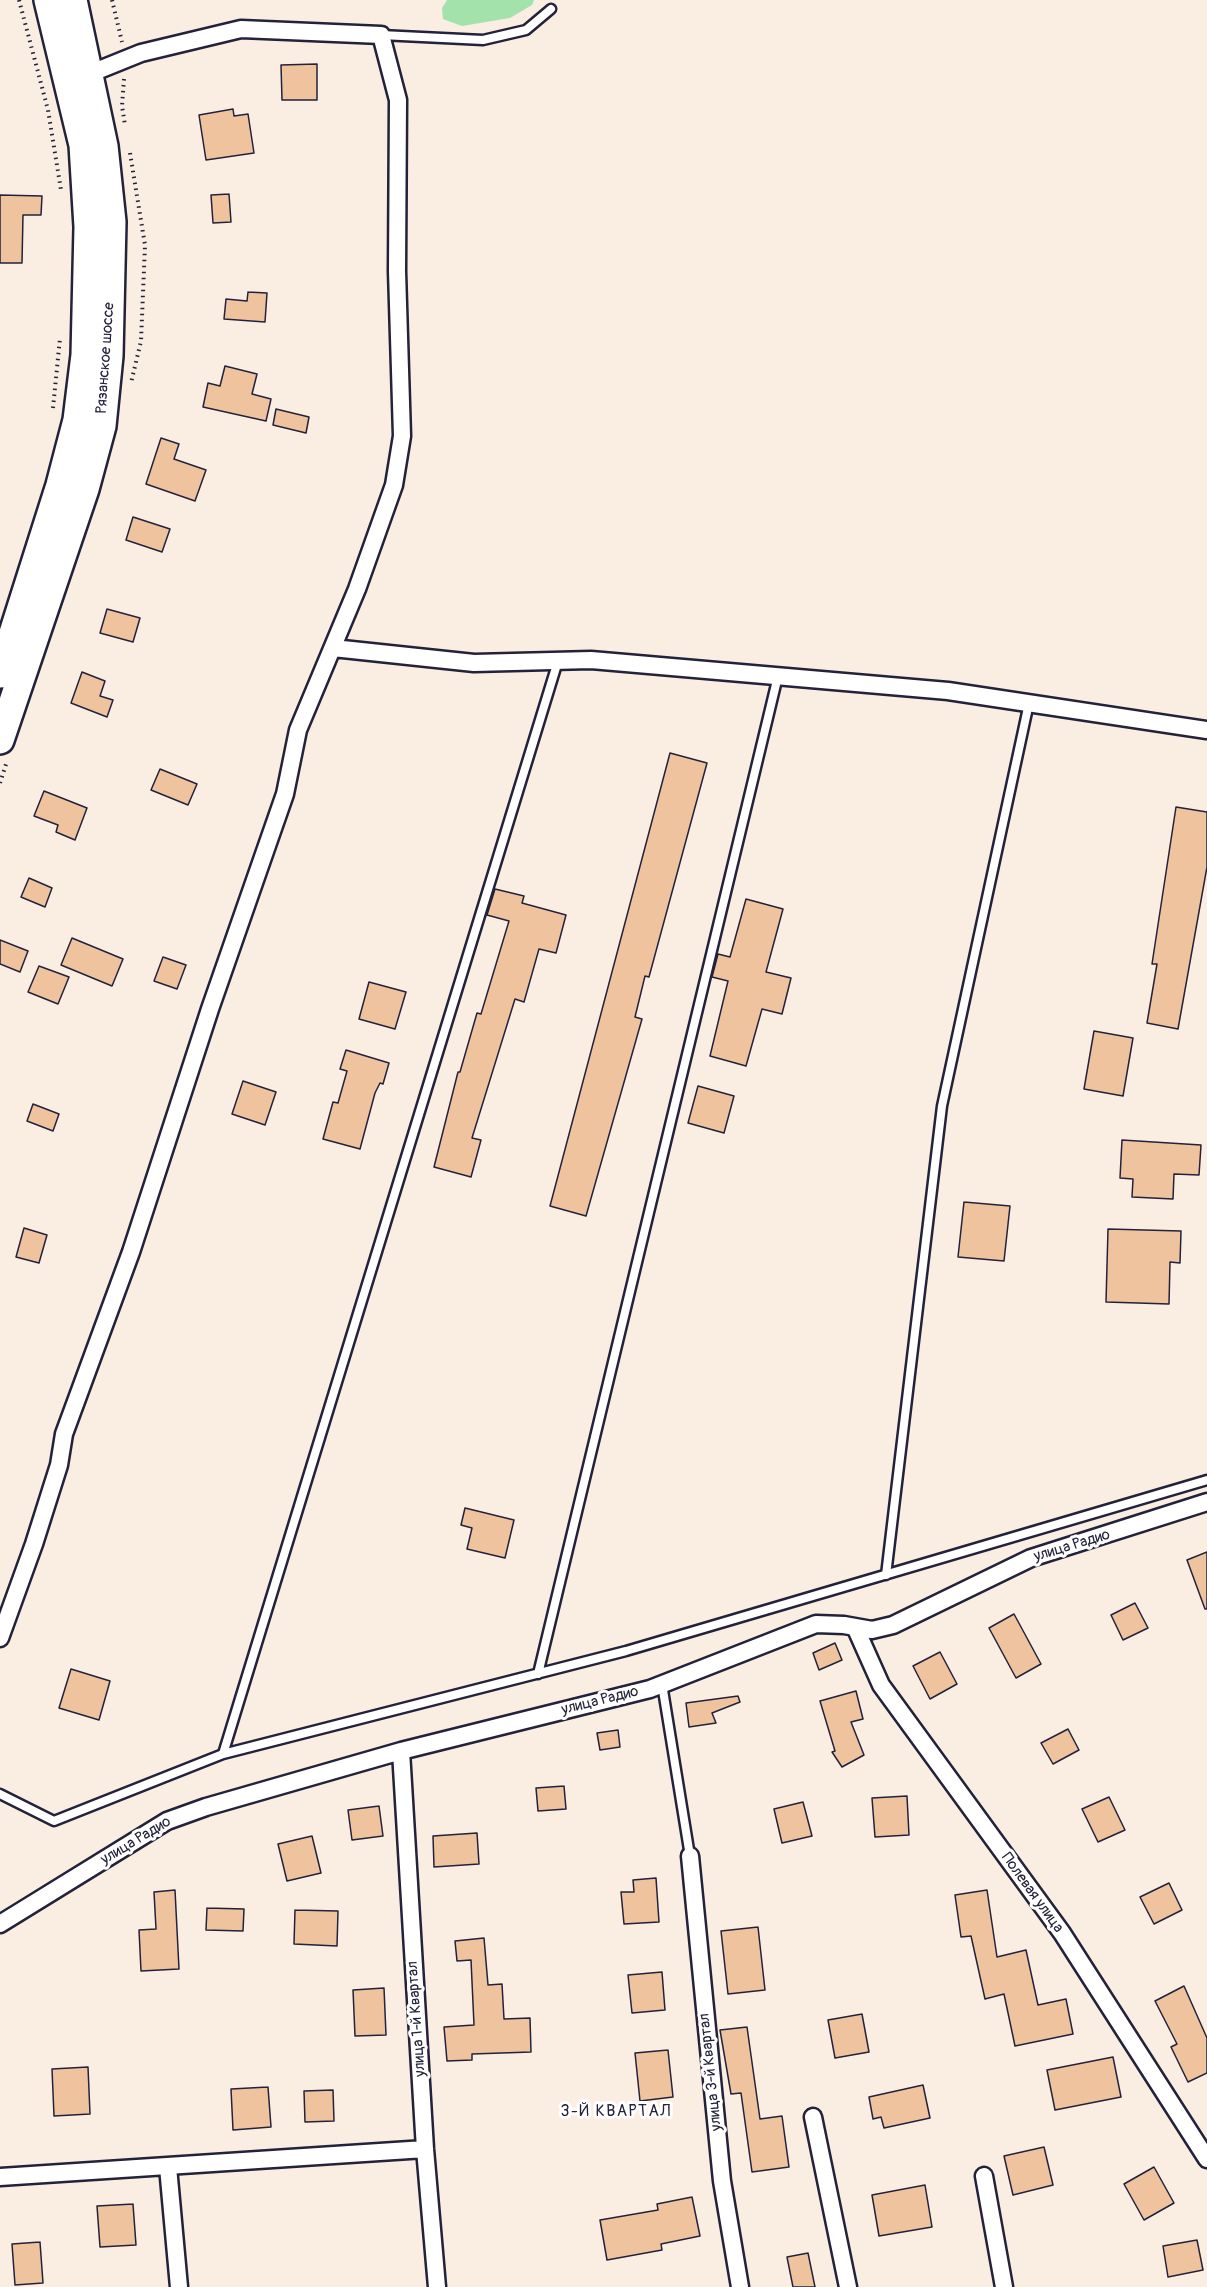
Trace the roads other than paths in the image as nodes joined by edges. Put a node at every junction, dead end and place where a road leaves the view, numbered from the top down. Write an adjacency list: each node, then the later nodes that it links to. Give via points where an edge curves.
1 (48, 0): 8 (main road, Рязанское шоссе, via 82,145 88,227 85,355 77,420 60,485)
2 (72, 0): 5 (main road, Рязанское шоссе)
3 (551, 9): 4 (lane, via 525,30 483,40)
4 (381, 35): 5 (street, via 241,28 141,53); 6 (street, via 398,100 397,271 402,436 394,485)
5 (89, 74): 12 (main road, Рязанское шоссе, via 104,146 112,222 109,356 102,426 85,489)
6 (333, 648): 7 (street, via 474,663); 17 (street, via 298,730 285,794 131,1252 64,1434 59,1465)
7 (558, 660): 9 (street); 21 (lane)
8 (0, 674)
9 (778, 676): 10 (street, via 948,691); 18 (lane)
10 (1029, 703): 11 (street); 15 (lane, via 942,1106)
11 (1207, 730)
12 (0, 740)
13 (1207, 1480): 15 (lane)
14 (1207, 1502): 16 (street, улица Радио, via 1031,1558 892,1625)
15 (886, 1575): 18 (lane)
16 (856, 1629): 19 (street, улица Радио, via 816,1624); 27 (street, Полевая улица, via 881,1686 1062,1933)
17 (0, 1638)
18 (538, 1674): 21 (lane)
19 (662, 1684): 20 (street, улица Радио); 23 (lane)
20 (400, 1751): 24 (street, улица Радио, via 167,1821); 26 (street, улица 1-й Квартал)
21 (223, 1754): 22 (lane, via 54,1821)
22 (0, 1794)
23 (690, 1856): 33 (street, улица 3-й Квартал, via 722,2181)
24 (0, 1924)
25 (813, 2117): 34 (street)
26 (425, 2149): 28 (street); 32 (street, улица 1-й Квартал)
27 (1207, 2159)
28 (168, 2167): 30 (street); 31 (street)
29 (984, 2176): 35 (street)
30 (0, 2177)
31 (179, 2287)
32 (437, 2287)
33 (740, 2287)
34 (848, 2287)
35 (1004, 2287)

